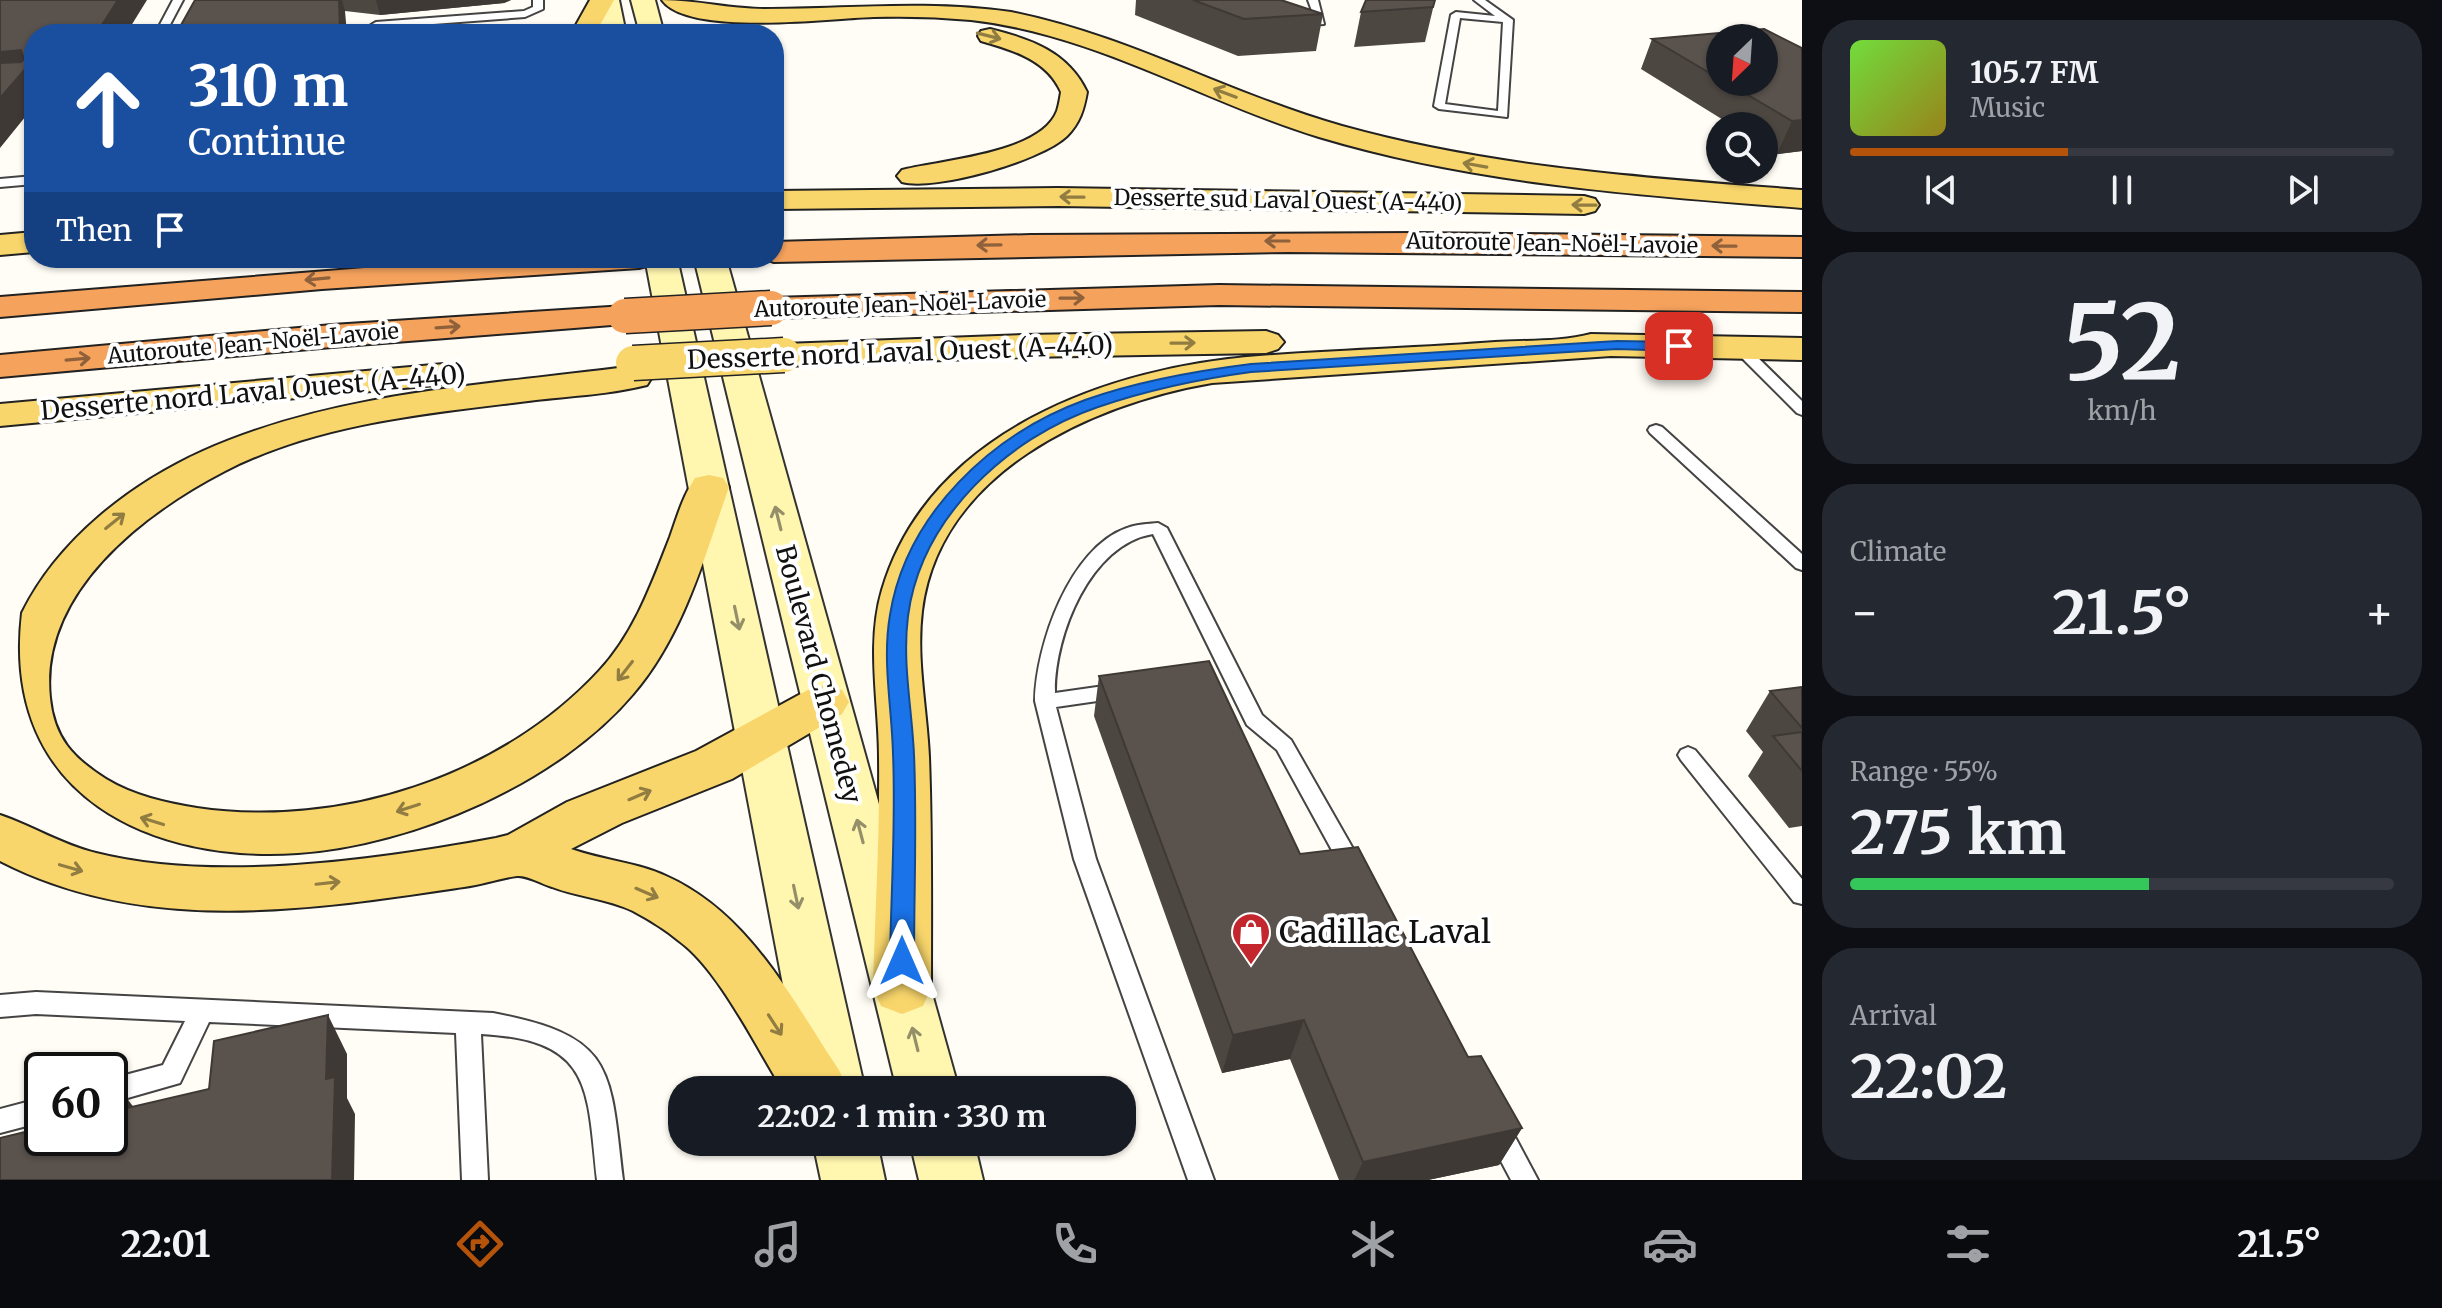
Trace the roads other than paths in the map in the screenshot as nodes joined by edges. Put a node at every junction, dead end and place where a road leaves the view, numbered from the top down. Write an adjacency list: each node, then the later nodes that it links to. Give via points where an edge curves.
1 (178, 0): 11 (lane)
2 (538, 0): 8 (lane, via 535,11)
3 (604, 0): 14 (main road); 15 (street)
4 (643, 0): 16 (street)
5 (674, 0): 17 (main road)
6 (1313, 0): 10 (lane, via 1321,22)
7 (1479, 0): 9 (lane)
8 (518, 15): 12 (lane); 13 (lane)
9 (1508, 20): 9 (lane, via 1503,115 1439,106 1456,15)
10 (1292, 22)
11 (165, 24)
12 (390, 24)
13 (517, 24)
14 (589, 24)
15 (611, 24)
16 (649, 24)
17 (761, 24)
18 (784, 28): 23 (main road, one-way to 18, via 1566,179 1413,152 1312,126 1066,33 1012,19 901,9)
19 (784, 29): 22 (main road, one-way to 22, via 916,25 1008,41 1048,60 1068,79 1074,100 1067,120 1054,133 994,161 915,175)
20 (24, 181): 21 (lane)
21 (0, 183)
22 (784, 184)
23 (1802, 199)
24 (784, 200): 25 (main road, Desserte sud Laval Ouest (A-440), one-way to 24, via 1088,197)
25 (1802, 209)
26 (1802, 247): 27 (highway, Autoroute Jean-Noël-Lavoie, one-way to 27, via 1255,241)
27 (784, 252)
28 (491, 268): 33 (highway, one-way to 33)
29 (663, 268): 43 (street)
30 (713, 268): 47 (street, Boulevard Chomedey, one-way to 30)
31 (1219, 295): 32 (highway, Autoroute Jean-Noël-Lavoie); 34 (highway); 38 (highway, Autoroute Jean-Noël-Lavoie, one-way to 31, bridge, via 625,316)
32 (1802, 302)
33 (0, 307)
34 (1802, 324)
35 (1617, 345): 36 (main road, Desserte nord Laval Ouest (A-440)); 39 (main road, Desserte nord Laval Ouest (A-440), one-way to 35, bridge, via 784,355 1216,342); 54 (main road, via 1191,376 1090,404 1031,433 989,462 930,529 910,571 899,615)
36 (1740, 348): 37 (main road, Desserte nord Laval Ouest (A-440)); 40 (lane)
37 (1802, 349)
38 (0, 366)
39 (633, 370): 41 (main road, Desserte nord Laval Ouest (A-440), via 319,385); 43 (main road, one-way to 39, via 658,616 613,687 537,750 427,802 319,830 253,834 187,829 98,799 58,770 33,735 19,675 36,616 87,545 167,485 238,451 337,421)
40 (1802, 410)
41 (0, 415)
42 (1656, 430): 44 (lane)
43 (709, 487): 48 (street, one-way to 48)
44 (1802, 564)
45 (1144, 688): 46 (lane)
46 (1045, 701): 52 (lane, via 1048,660 1064,608 1108,548 1124,536 1158,528 1224,677 1254,720 1284,745); 71 (lane, via 1085,859)
47 (825, 702): 48 (main road); 54 (street, Boulevard Chomedey, one-way to 47)
48 (763, 738): 51 (main road, one-way to 48, via 568,825 711,766); 59 (street, one-way to 59)
49 (1688, 755): 53 (lane)
50 (0, 836): 51 (main road, one-way to 51, via 89,874 201,890 330,883)
51 (521, 853): 58 (main road, one-way to 58, via 647,892 701,925 733,960)
52 (1360, 881)
53 (1802, 895)
54 (902, 988): 60 (street, Boulevard Chomedey, one-way to 54)
55 (0, 1006): 56 (lane, via 36,1003)
56 (201, 1013): 57 (lane); 61 (lane, via 171,1075)
57 (468, 1024): 67 (lane); 68 (lane, via 548,1035 588,1063 597,1086)
58 (808, 1076)
59 (831, 1076)
60 (924, 1076)
61 (128, 1086)
62 (1488, 1112): 72 (lane)
63 (24, 1115): 64 (lane)
64 (0, 1121)
65 (848, 1156): 69 (street)
66 (945, 1156): 70 (street)
67 (475, 1180)
68 (610, 1180)
69 (853, 1180)
70 (951, 1180)
71 (1201, 1180)
72 (1525, 1180)

